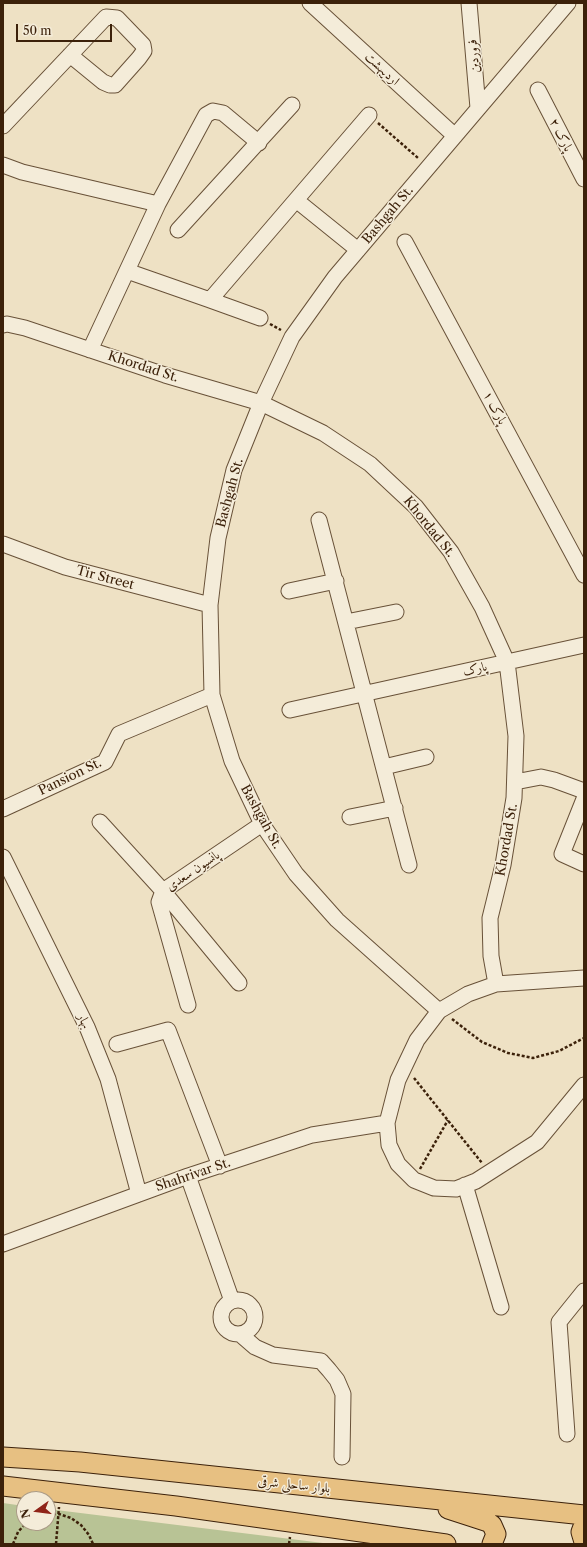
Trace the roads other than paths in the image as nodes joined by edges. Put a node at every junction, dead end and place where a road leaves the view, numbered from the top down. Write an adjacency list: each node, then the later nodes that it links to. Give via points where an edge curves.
1 (469, 3): 7 (street, فروردین)
2 (568, 3): 7 (street, Bashgah St.)
3 (314, 4): 10 (street, اردیبهشت)
4 (70, 55): 4 (street, via 106,17 112,16 143,45 144,51 115,85 110,85); 9 (street)
5 (538, 90): 13 (street, پارک ۲)
6 (292, 104): 11 (street)
7 (478, 108): 10 (street, Bashgah St.)
8 (369, 115): 14 (street)
9 (3, 126)
10 (455, 136): 18 (street, Bashgah St.)
11 (259, 143): 15 (street, via 223,113 213,111 206,115); 16 (street)
12 (3, 165): 15 (street, via 22,172)
13 (584, 179)
14 (296, 200): 18 (street); 20 (street)
15 (158, 204): 19 (street)
16 (178, 230)
17 (405, 242): 27 (street, پارک ۱)
18 (358, 250): 24 (street, Bashgah St., via 335,277 292,337)
19 (127, 271): 20 (street); 23 (street)
20 (210, 300): 21 (street)
21 (260, 318)
22 (3, 325): 23 (street, Khordad St., via 25,328)
23 (90, 350): 24 (street, Khordad St.)
24 (261, 403): 30 (street, Bashgah St., via 234,470 218,538); 34 (street, Khordad St., via 323,433 370,464 416,506 451,552 482,607)
25 (319, 520): 28 (street)
26 (3, 544): 30 (street, Tir Street, via 65,568)
27 (584, 575)
28 (336, 581): 29 (street); 32 (street)
29 (289, 591)
30 (210, 605): 36 (street, Bashgah St.)
31 (396, 612): 32 (street)
32 (346, 622): 35 (street)
33 (584, 645): 34 (street, پارک)
34 (506, 662): 35 (street, پارک); 40 (street, Khordad St., via 516,736)
35 (366, 694): 37 (street, پارک); 39 (street)
36 (212, 695): 44 (street, Pansion St., via 119,734 105,762); 47 (street, Bashgah St., via 232,761)
37 (290, 710)
38 (426, 757): 39 (street)
39 (384, 767): 43 (street)
40 (515, 782): 41 (street, via 541,778); 54 (street, Khordad St., via 503,865 490,918 491,956)
41 (584, 791)
42 (584, 799): 49 (street, via 562,854)
43 (395, 808): 45 (street); 50 (street)
44 (3, 809)
45 (350, 817)
46 (100, 822): 51 (street)
47 (262, 824): 51 (street, پانسیون سعدی); 56 (street, Bashgah St., via 296,874 337,920)
48 (3, 857): 63 (street, بهار, via 90,1034 108,1079)
49 (584, 864)
50 (409, 865)
51 (163, 891): 53 (street); 55 (street, پانسیون سعدی, via 159,902)
52 (584, 978): 54 (street)
53 (239, 983)
54 (496, 984): 56 (street, via 468,994)
55 (188, 1005)
56 (439, 1011): 59 (street, via 417,1040 398,1080)
57 (117, 1044): 60 (street, via 168,1030)
58 (584, 1085): 62 (street, via 537,1142 476,1181)
59 (387, 1123): 60 (street, Shahrivar St., via 312,1135); 62 (street, via 389,1144 398,1164 414,1180 434,1188 456,1189)
60 (220, 1166): 61 (street, Shahrivar St.)
61 (188, 1176): 63 (street, Shahrivar St.); 66 (street)
62 (465, 1185): 67 (street)
63 (139, 1194): 64 (street, Shahrivar St.)
64 (3, 1244)
65 (584, 1291): 69 (street, via 559,1322)
66 (232, 1301): 68 (street, via 224,1307 221,1318 225,1328); 68 (street, via 238,1299 248,1303 255,1313 254,1324)
67 (501, 1307)
68 (240, 1334): 70 (street, via 255,1347 273,1355 321,1361 329,1370 343,1394)
69 (567, 1434)
70 (342, 1456)
71 (3, 1457): 73 (main road, بلوار ساحلی شرقی, via 80,1462)
72 (3, 1486): 77 (main road, via 161,1504)
73 (415, 1498): 74 (main road, بلوار ساحلی شرقی); 78 (main road, via 488,1522 496,1534)
74 (584, 1515)
75 (584, 1524): 76 (main road, via 581,1532)
76 (584, 1542)
77 (446, 1544)
78 (492, 1544)

